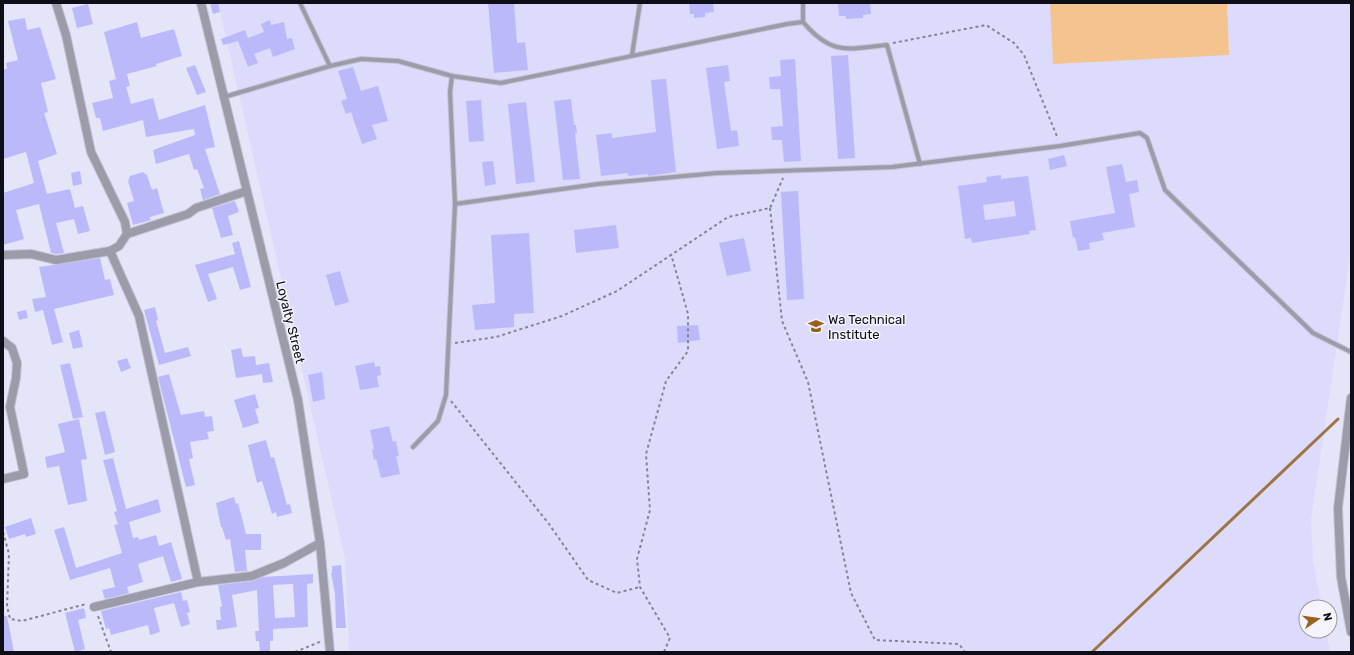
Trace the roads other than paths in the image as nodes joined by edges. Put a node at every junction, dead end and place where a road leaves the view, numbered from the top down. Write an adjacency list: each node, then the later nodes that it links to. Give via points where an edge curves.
1 (56, 3): 14 (street, via 66,35 91,152 125,222)
2 (201, 3): 10 (street, Loyalty Street)
3 (300, 3): 8 (lane)
4 (640, 3): 7 (lane)
5 (803, 3): 6 (lane)
6 (803, 22): 7 (lane); 11 (lane, via 822,42 835,48 887,44)
7 (632, 55): 9 (lane, via 501,83)
8 (330, 66): 9 (lane, via 361,59 398,62); 10 (lane)
9 (452, 76): 13 (lane, via 450,92)
10 (224, 97): 12 (street, Loyalty Street)
11 (920, 164): 13 (lane, via 717,173 606,183); 18 (lane, via 1140,133 1147,138 1164,190 1313,333)
12 (247, 191): 14 (street); 22 (street, Loyalty Street, via 298,400)
13 (455, 204): 20 (lane, via 446,395 438,422)
14 (127, 234): 15 (street, via 119,246)
15 (110, 251): 16 (street, via 56,260 31,254); 23 (street, via 139,316)
16 (3, 255)
17 (3, 341): 21 (street, via 12,348 17,363 10,407 24,474)
18 (1351, 352)
19 (1351, 398): 25 (street, via 1338,508 1341,577)
20 (413, 447)
21 (3, 479)
22 (320, 543): 23 (street, via 284,564 252,576); 26 (street, Loyalty Street)
23 (198, 582): 24 (street)
24 (94, 607)
25 (1351, 632)
26 (330, 652)

